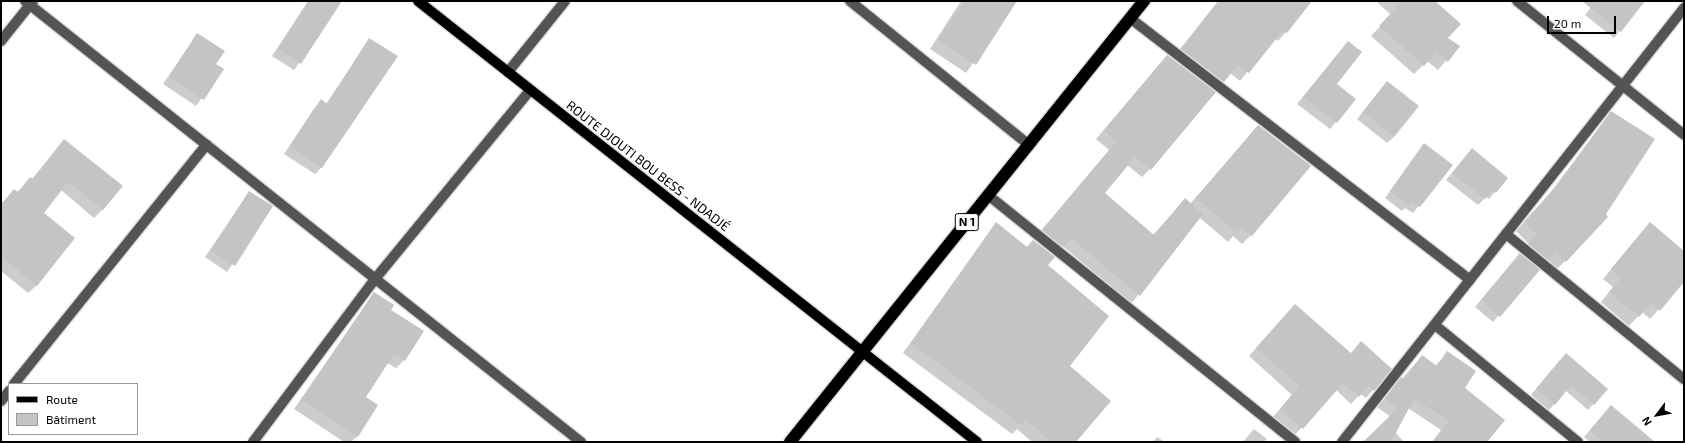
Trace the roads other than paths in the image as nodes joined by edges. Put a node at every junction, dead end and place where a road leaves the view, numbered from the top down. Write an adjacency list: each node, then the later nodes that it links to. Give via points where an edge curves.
1 (418, 1): 10 (main road, ROUTE DJOUTI BOU BESS - NDADJÉ)
2 (565, 1): 10 (street)
3 (850, 1): 15 (street)
4 (1144, 1): 8 (highway, N 1)
5 (1517, 1): 11 (street)
6 (29, 2): 9 (street); 14 (street)
7 (1684, 8): 11 (street)
8 (1130, 18): 15 (highway, N 1); 19 (street)
9 (1, 41)
10 (508, 72): 12 (main road, ROUTE DJOUTI BOU BESS - NDADJÉ)
11 (1623, 86): 13 (street); 17 (street)
12 (530, 90): 18 (street); 21 (main road, ROUTE DJOUTI BOU BESS - NDADJÉ)
13 (1684, 135)
14 (206, 145): 18 (street); 23 (street)
15 (1029, 145): 16 (highway, N 1)
16 (988, 195): 21 (highway, N 1); 30 (street)
17 (1506, 234): 19 (street); 22 (street)
18 (375, 279): 26 (street); 27 (street)
19 (1470, 280): 20 (street)
20 (1435, 325): 31 (street); 32 (street)
21 (863, 351): 28 (highway, N 1); 29 (main road, ROUTE DJOUTI BOU BESS - NDADJÉ)
22 (1684, 379)
23 (15, 383)
24 (8, 392): 25 (street)
25 (1, 401)
26 (253, 442)
27 (581, 442)
28 (790, 442)
29 (977, 442)
30 (1295, 442)
31 (1342, 442)
32 (1578, 442)

